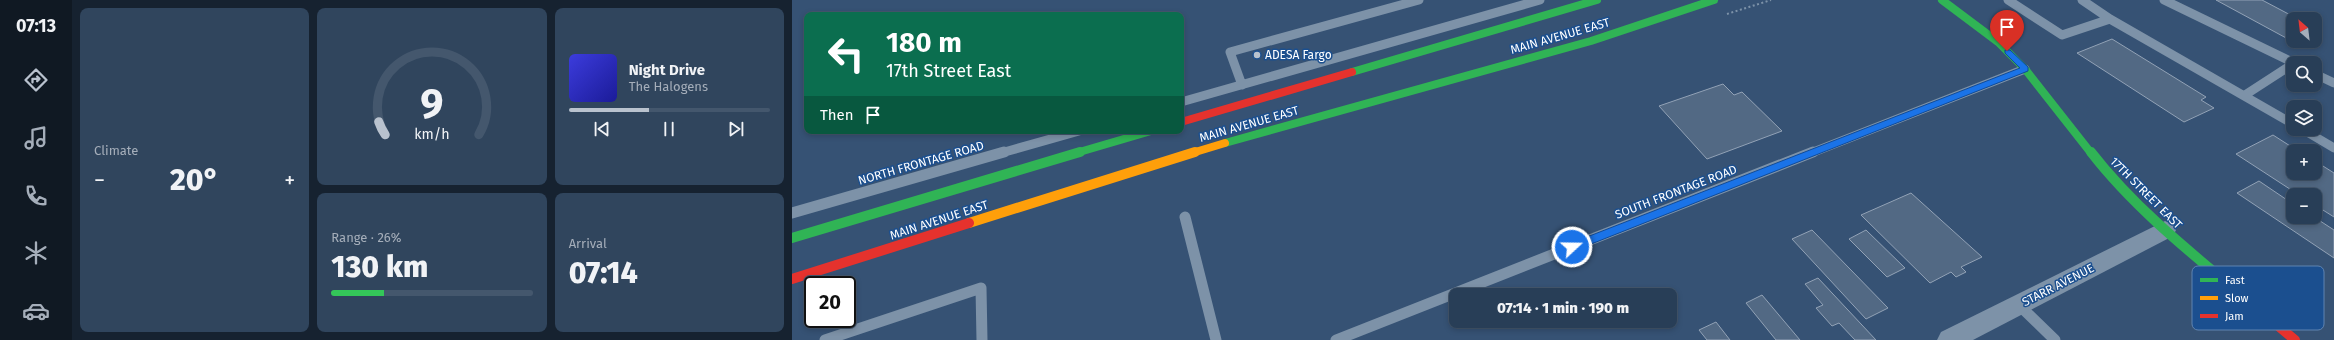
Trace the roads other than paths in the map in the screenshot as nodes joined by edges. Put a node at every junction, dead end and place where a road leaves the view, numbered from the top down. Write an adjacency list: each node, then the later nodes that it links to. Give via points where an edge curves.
1 (1419, 0): 17 (lane, via 1230,52)
2 (1507, 0): 10 (lane)
3 (1540, 0): 10 (lane)
4 (1597, 0): 21 (main road, MAIN AVENUE EAST)
5 (1714, 0): 31 (main road, MAIN AVENUE EAST, via 1591,41 1204,149)
6 (1942, 0): 14 (main road, 17TH STREET EAST, via 1998,42)
7 (2008, 0): 11 (lane, via 2062,34)
8 (2082, 0): 11 (lane)
9 (2164, 0): 12 (lane)
10 (1513, 8): 17 (lane)
11 (2110, 19): 18 (lane)
12 (2286, 59)
13 (2286, 68): 18 (lane)
14 (2025, 69): 28 (main road, 17TH STREET EAST, via 2114,182); 37 (lane, SOUTH FRONTAGE ROAD)
15 (2322, 77): 16 (lane)
16 (2334, 83)
17 (1242, 85): 19 (lane)
18 (2245, 96): 20 (lane)
19 (1184, 101)
20 (2286, 120)
21 (1184, 121)
22 (1068, 134): 26 (lane, NORTH FRONTAGE ROAD)
23 (1141, 134): 29 (main road, MAIN AVENUE EAST)
24 (2314, 136): 25 (lane)
25 (2334, 148)
26 (792, 213)
27 (1185, 217): 36 (lane)
28 (2165, 230): 30 (main road, 17TH STREET EAST); 32 (street, STARR AVENUE)
29 (792, 238)
30 (2208, 266)
31 (792, 279)
32 (2019, 305): 38 (street, STARR AVENUE); 39 (lane)
33 (2283, 330): 40 (main road, 17TH STREET EAST)
34 (825, 340): 35 (lane, via 981,288)
35 (982, 340)
36 (1216, 340)
37 (1336, 340)
38 (1950, 340)
39 (2055, 340)
40 (2295, 340)

